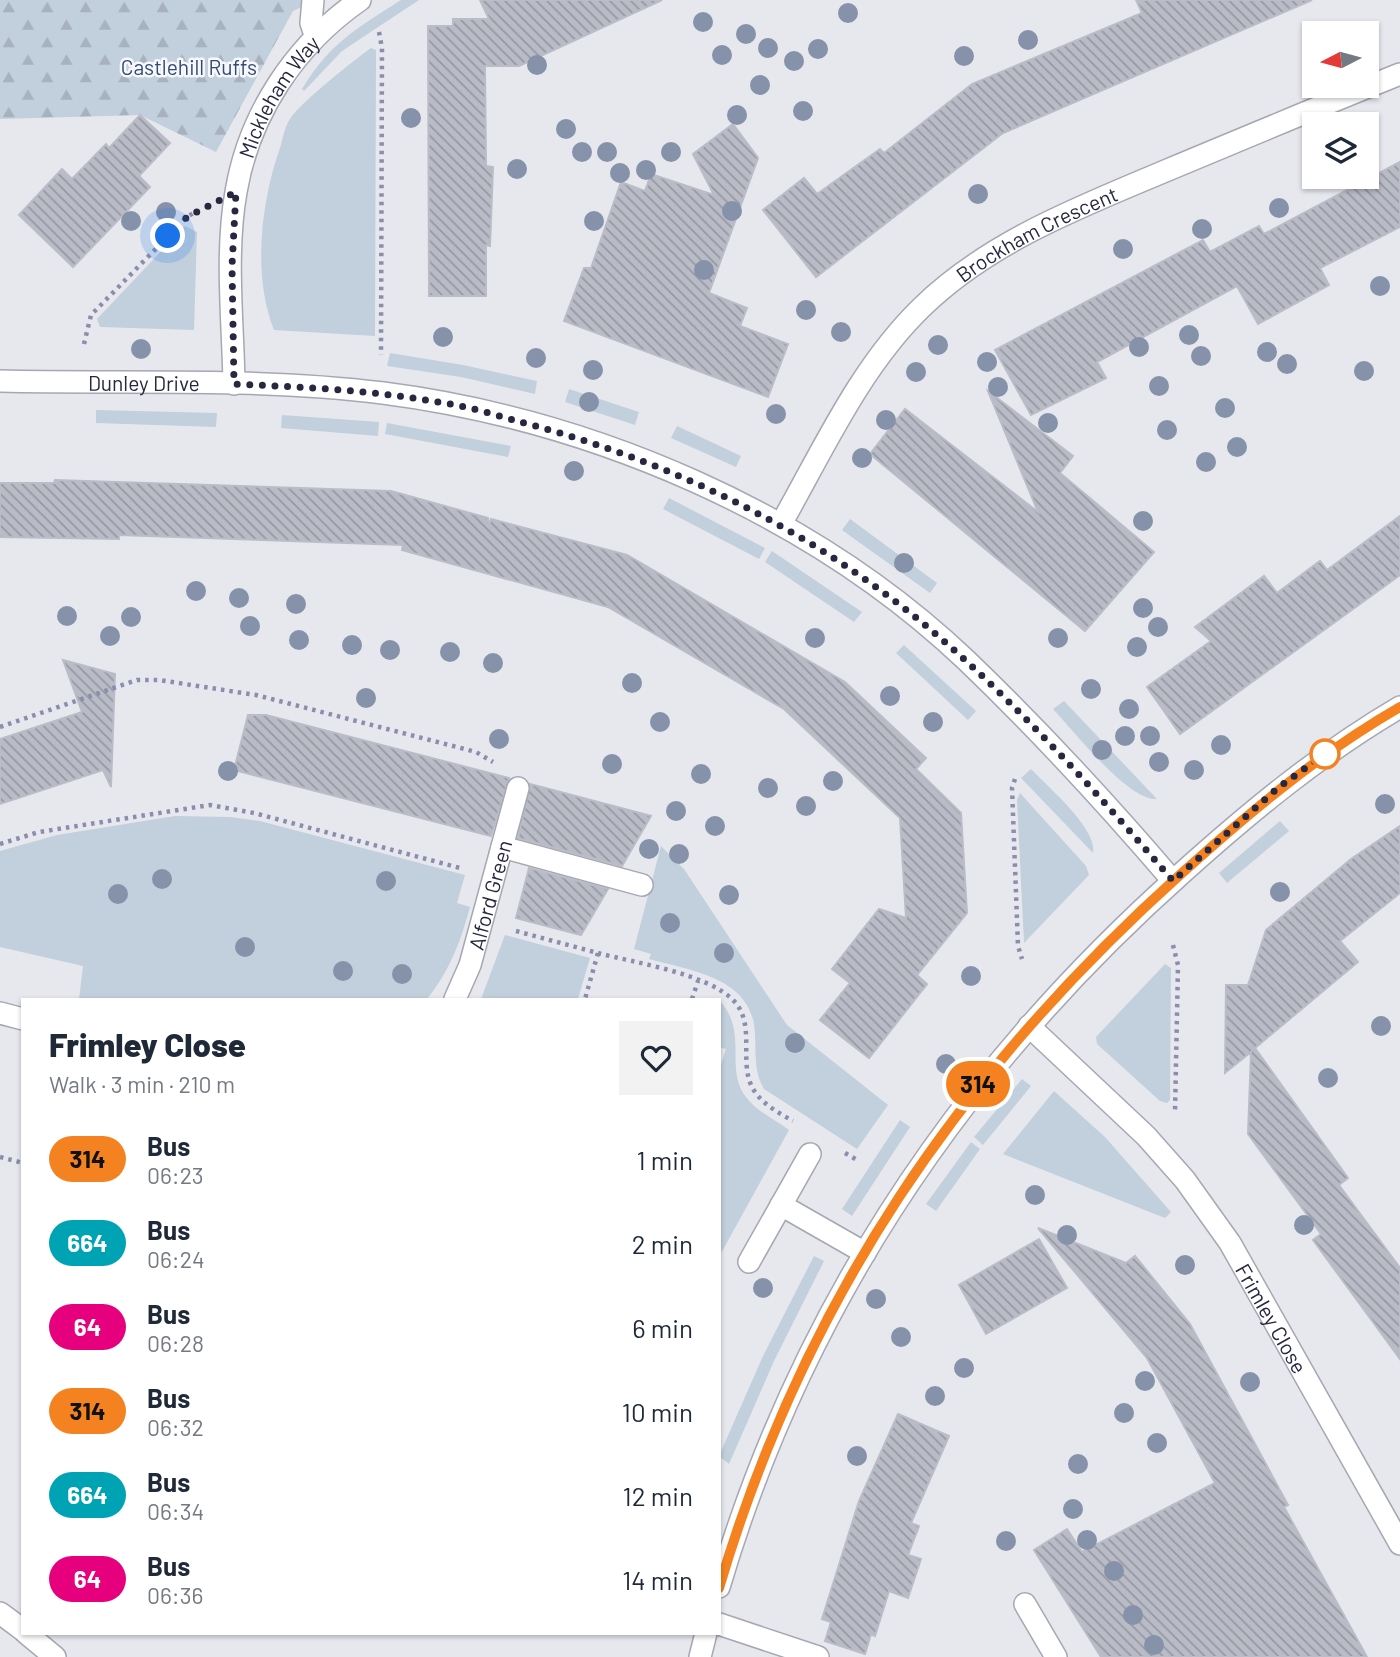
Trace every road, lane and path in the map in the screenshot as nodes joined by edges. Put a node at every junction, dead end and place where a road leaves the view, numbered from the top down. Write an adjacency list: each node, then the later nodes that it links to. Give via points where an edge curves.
1 (313, 0): 4 (street)
2 (359, 0): 4 (street, Mickleham Way)
3 (378, 22): 10 (path, via 382,48)
4 (314, 35): 6 (street, Mickleham Way, via 259,120)
5 (1400, 74): 11 (street, Brockham Crescent, via 1064,214 967,270 920,309 882,354)
6 (236, 192): 8 (path, via 187,217 91,314); 9 (street, Mickleham Way)
7 (0, 381): 8 (street, Dunley Drive)
8 (76, 382): 9 (street, Dunley Drive)
9 (234, 384): 10 (street, Dunley Drive)
10 (381, 393): 11 (street, Dunley Drive, via 467,408 610,448 706,486)
11 (782, 524): 19 (street, Dunley Drive, via 887,596 965,660)
12 (1400, 707): 19 (street, via 1279,787)
13 (0, 727): 15 (path, via 138,680 159,680 256,695 476,752 496,763)
14 (1015, 779): 24 (path, via 1017,946)
15 (518, 788): 17 (street, Alford Green)
16 (0, 844): 18 (path, via 38,832 210,805)
17 (502, 847): 18 (street, Alford Green); 20 (street)
18 (494, 877): 21 (street, Alford Green)
19 (1173, 881): 31 (street, via 1096,952)
20 (642, 885)
21 (482, 922): 23 (path); 26 (street, Alford Green)
22 (1173, 945): 34 (path, via 1178,965 1177,1099)
23 (598, 953): 25 (path); 27 (path)
24 (1022, 959)
25 (698, 981): 28 (path); 32 (path, via 722,991 743,1013 753,1090)
26 (455, 998)
27 (585, 998)
28 (692, 998)
29 (0, 1013): 30 (street)
30 (21, 1018)
31 (1029, 1026): 34 (street, Frimley Close); 40 (street, via 943,1130)
32 (795, 1122)
33 (838, 1148): 37 (path)
34 (1160, 1151): 42 (street, Frimley Close, via 1230,1243)
35 (810, 1154): 39 (street)
36 (0, 1157): 38 (path)
37 (859, 1161)
38 (21, 1162)
39 (781, 1205): 40 (street); 41 (street)
40 (865, 1253): 43 (street, via 805,1363 772,1437)
41 (749, 1262)
42 (1400, 1544)
43 (721, 1581)
44 (1025, 1604): 53 (street)
45 (0, 1613): 47 (street)
46 (721, 1625): 52 (street)
47 (21, 1630)
48 (28, 1635): 50 (street)
49 (706, 1635): 51 (street)
50 (55, 1657)
51 (700, 1657)
52 (818, 1657)
53 (1056, 1657)

